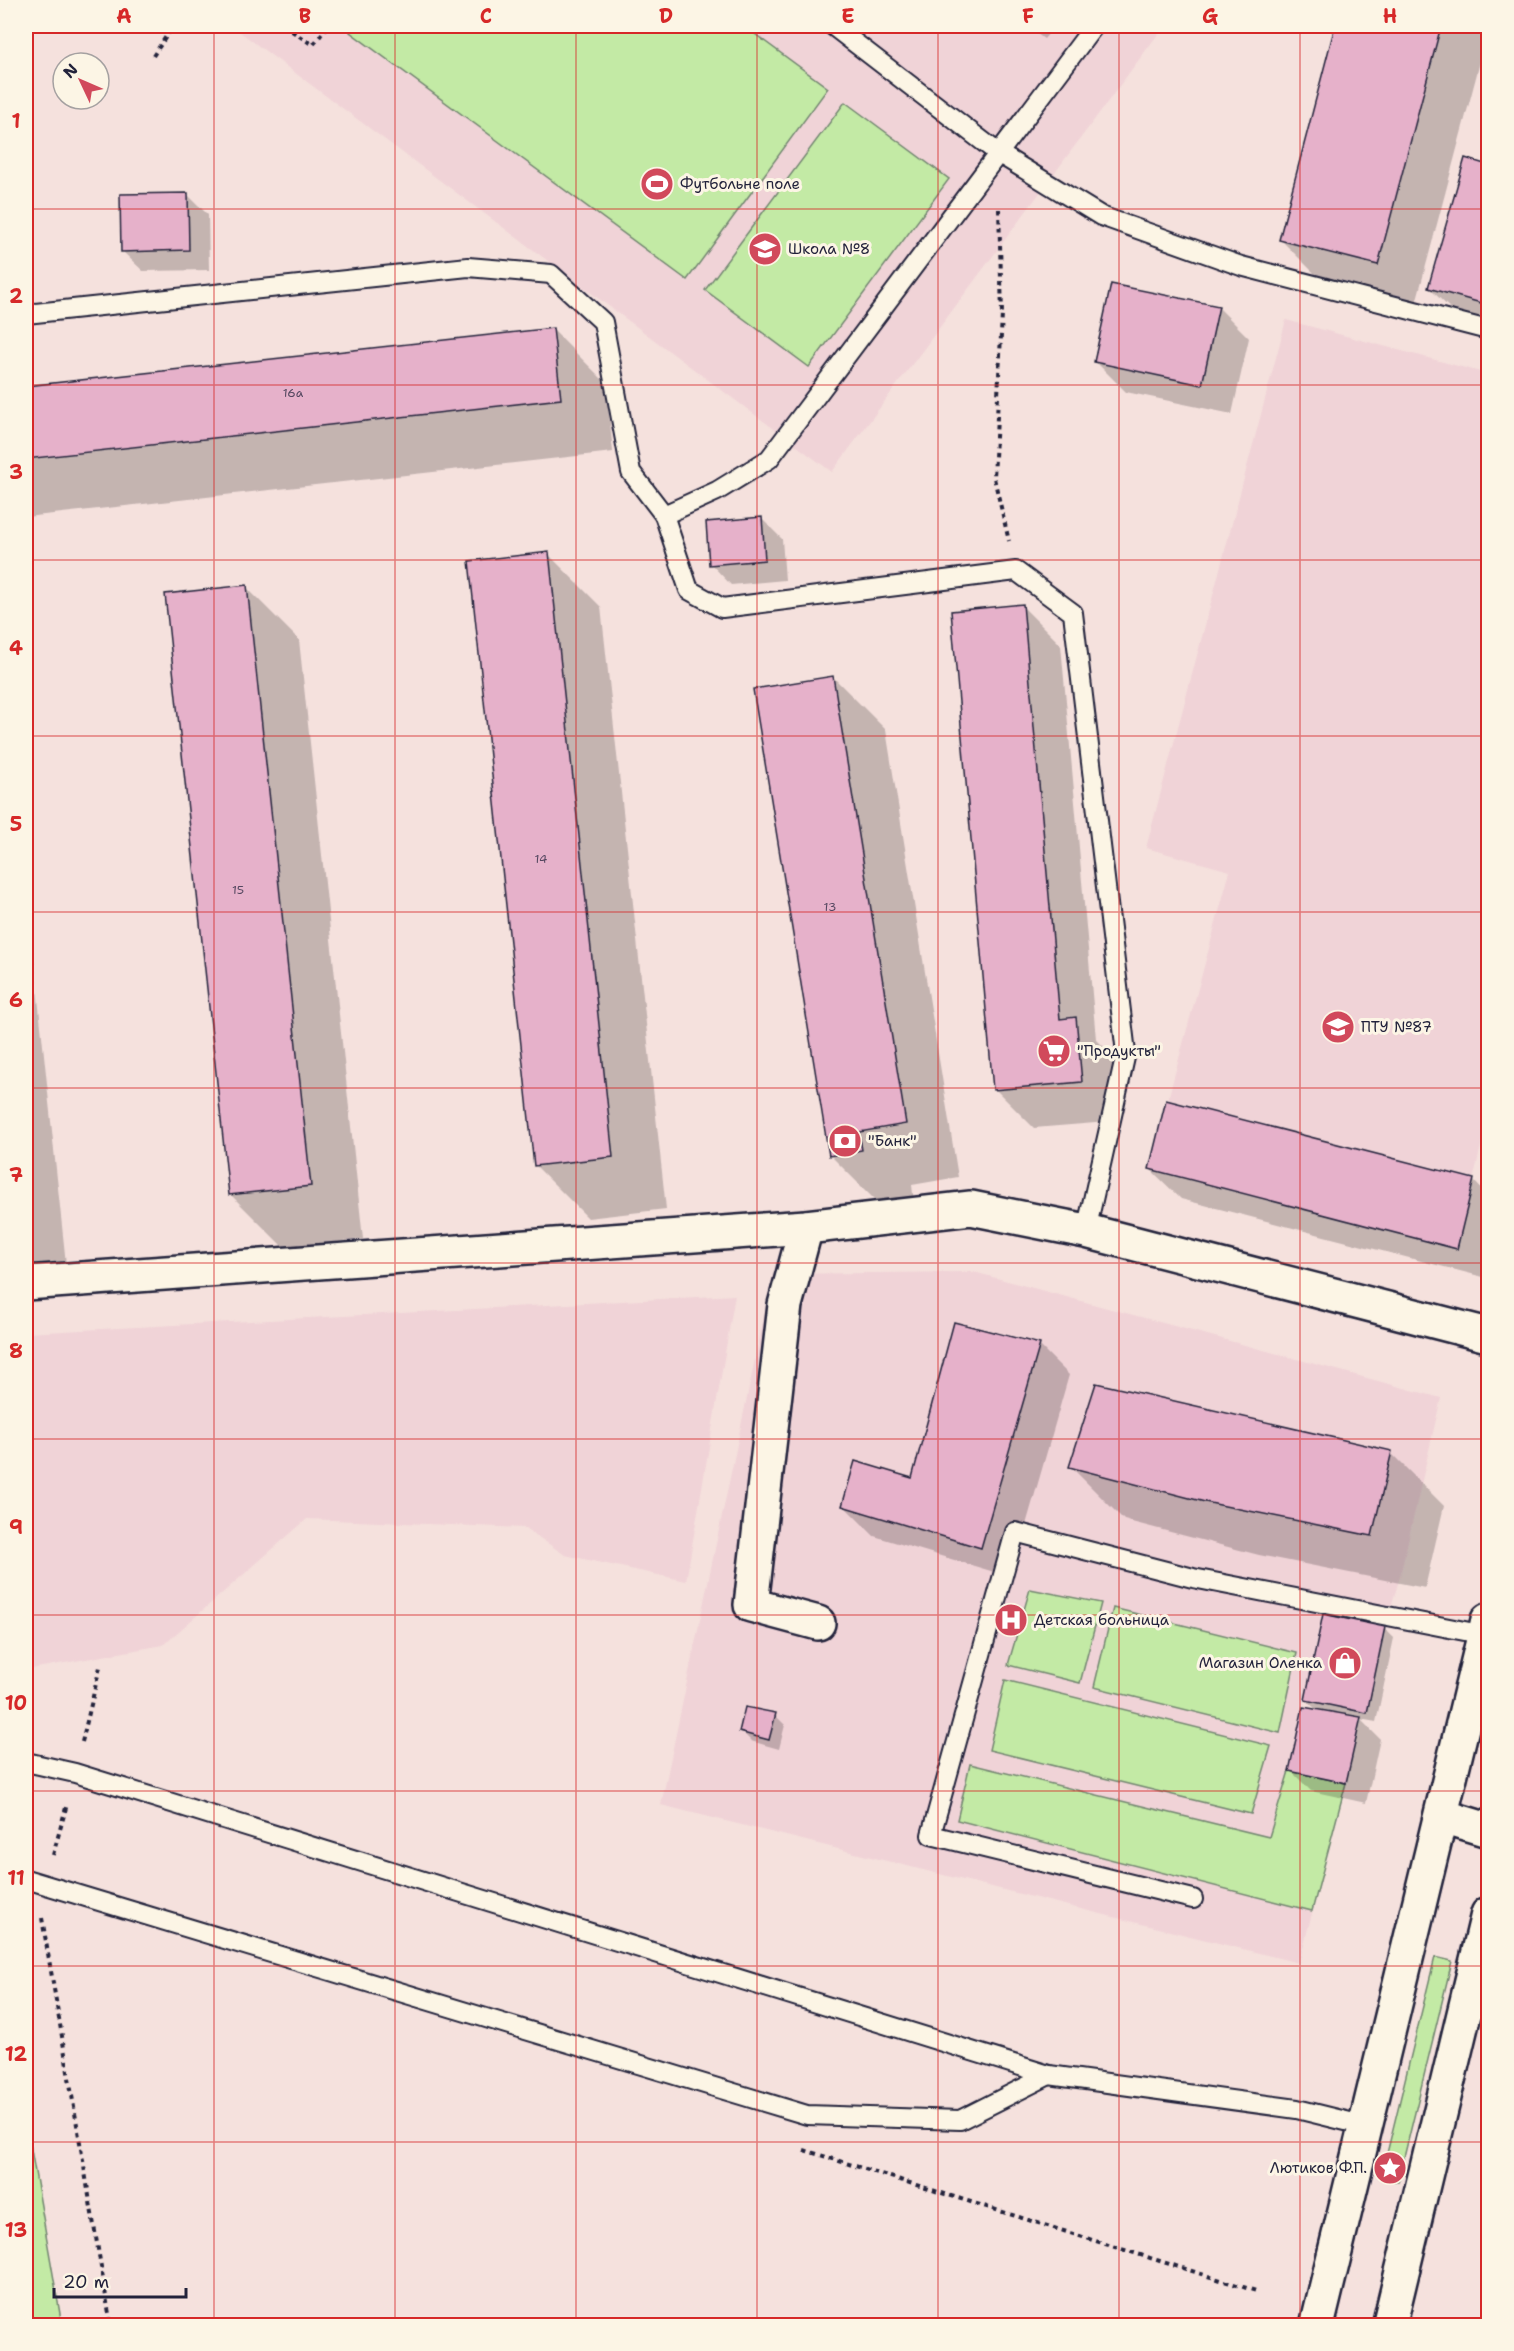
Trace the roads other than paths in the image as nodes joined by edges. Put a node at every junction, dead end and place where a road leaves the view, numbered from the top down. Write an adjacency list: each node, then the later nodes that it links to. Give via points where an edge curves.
1 (833, 26): 3 (lane)
2 (1094, 26): 3 (lane)
3 (998, 153): 5 (lane, via 1101,216 1241,266); 6 (lane, via 768,459 717,491)
4 (26, 314): 6 (lane, via 468,267 551,274 603,322 631,472)
5 (1488, 330)
6 (664, 515): 8 (lane, via 689,590 722,608 1016,571 1073,614 1126,1053)
7 (806, 1227): 8 (street, via 970,1208); 9 (street); 11 (street, via 785,1305 751,1605)
8 (1086, 1231): 10 (street)
9 (26, 1283)
10 (1488, 1335)
11 (818, 1623)
12 (1487, 1628): 14 (street); 17 (lane, via 1193,1578 1015,1532 931,1835)
13 (26, 1762): 19 (lane, via 75,1773)
14 (1442, 1816): 15 (street); 20 (street)
15 (1488, 1830)
16 (26, 1879): 19 (lane, via 807,2115 960,2120)
17 (1193, 1899)
18 (1488, 1914): 22 (street)
19 (1049, 2075): 20 (lane, via 1297,2109)
20 (1366, 2126): 21 (street)
21 (1317, 2325)
22 (1389, 2325)

